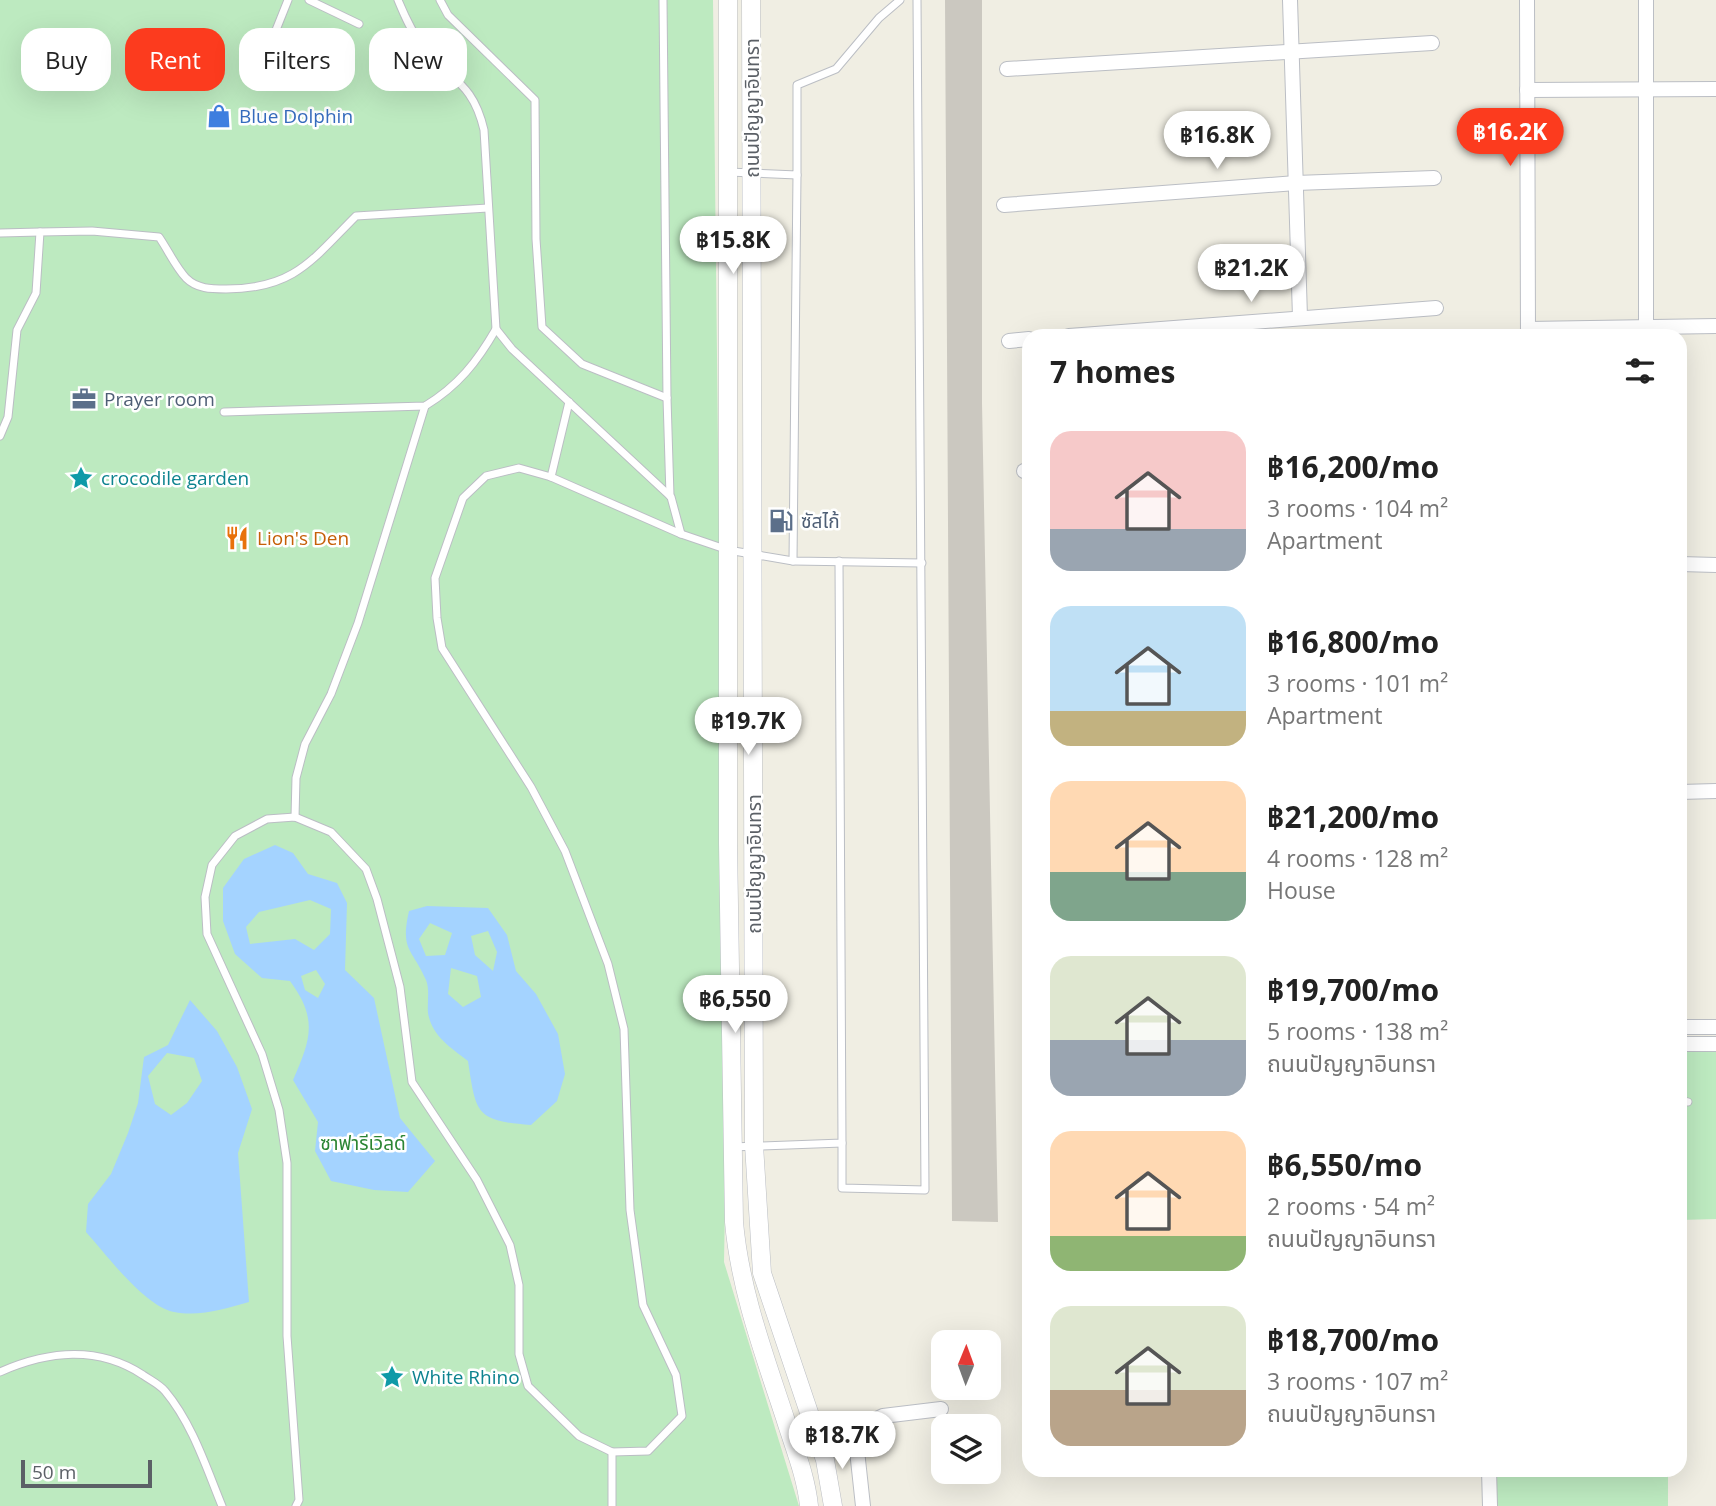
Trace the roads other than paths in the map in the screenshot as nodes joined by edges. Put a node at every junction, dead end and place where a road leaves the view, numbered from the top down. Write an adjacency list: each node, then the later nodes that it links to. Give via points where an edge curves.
1 (288, 0): 14 (lane)
2 (309, 0): 13 (lane)
3 (398, 0): 27 (lane, via 408,26 425,49 457,77 478,105 484,130)
4 (440, 0): 40 (lane, via 448,15 535,100 542,327 582,364)
5 (663, 0): 40 (lane)
6 (728, 0): 21 (street, ถนนปัญญาอินทรา)
7 (751, 0): 22 (street, ถนนปัญญาอินทรา)
8 (900, 0): 23 (lane, via 836,69 797,85)
9 (917, 0): 52 (lane)
10 (1290, 0): 16 (street)
11 (1527, 0): 20 (street)
12 (1646, 0): 18 (street)
13 (359, 24)
14 (277, 28)
15 (1432, 43): 16 (street)
16 (1292, 51): 17 (street); 25 (street)
17 (1007, 69)
18 (1646, 89): 19 (street); 20 (street); 36 (street)
19 (1716, 89)
20 (1527, 90): 35 (street)
21 (729, 172): 22 (lane); 48 (street, ถนนปัญญาอินทรา)
22 (752, 173): 23 (lane); 49 (street, ถนนปัญญาอินทรา)
23 (797, 175): 50 (lane)
24 (1434, 178): 25 (street)
25 (1296, 183): 26 (street); 31 (street)
26 (1004, 205)
27 (488, 208): 28 (lane, via 356,216 312,261 286,280 240,289 204,289 187,279 159,237); 33 (lane)
28 (40, 232): 29 (lane); 44 (lane, via 36,293 17,330 8,417)
29 (0, 233)
30 (1436, 308): 31 (street)
31 (1300, 317): 34 (street)
32 (1716, 326): 37 (street)
33 (496, 329): 41 (lane); 42 (lane, via 477,362 449,391)
34 (1154, 329)
35 (1528, 329)
36 (1646, 329)
37 (1674, 329)
38 (1022, 340): 39 (street)
39 (1009, 341)
40 (667, 398): 46 (lane)
41 (569, 402): 45 (lane); 46 (lane)
42 (425, 406): 43 (lane); 57 (lane, via 358,623 331,694 305,744 296,778)
43 (224, 412)
44 (0, 436)
45 (551, 477): 47 (lane); 69 (lane, via 519,468 486,476 463,499 435,578 436,618 442,648 531,787 565,851 608,964 624,1030 630,1210 643,1305 676,1375 682,1416 649,1451)
46 (670, 497): 47 (lane)
47 (681, 534): 48 (lane)
48 (728, 550): 49 (lane); 64 (street, ถนนปัญญาอินทรา)
49 (755, 552): 50 (lane); 63 (street, ถนนปัญญาอินทรา)
50 (793, 561): 51 (lane)
51 (839, 561): 52 (lane); 62 (lane)
52 (922, 563): 62 (lane, via 925,1190 842,1188)
53 (1687, 564): 54 (street)
54 (1716, 565)
55 (1716, 791): 56 (street)
56 (1687, 792)
57 (295, 817): 69 (lane, via 331,832 366,869 400,987 412,1082 477,1180 510,1245 519,1285 519,1354 528,1386 579,1436); 72 (lane, via 267,819 234,836 212,865 205,897 206,934 261,1054 279,1110 287,1163 287,1336)
58 (1687, 1027): 59 (street)
59 (1716, 1027)
60 (1687, 1044): 61 (street)
61 (1716, 1044)
62 (842, 1143): 63 (lane)
63 (754, 1145): 64 (lane); 68 (street, ถนนปัญญาอินทรา, via 762,1273)
64 (733, 1147): 74 (street, ถนนปัญญาอินทรา, via 737,1258 798,1457)
65 (0, 1372): 71 (lane, via 33,1358 94,1354 132,1368 164,1389 192,1433)
66 (941, 1409): 67 (street, via 883,1416)
67 (855, 1432): 68 (street); 76 (street)
68 (821, 1446): 75 (street, ถนนปัญญาอินทรา)
69 (612, 1452): 73 (lane)
70 (1489, 1477): 77 (street)
71 (222, 1506)
72 (296, 1506)
73 (612, 1506)
74 (808, 1506)
75 (833, 1506)
76 (863, 1506)
77 (1490, 1506)

